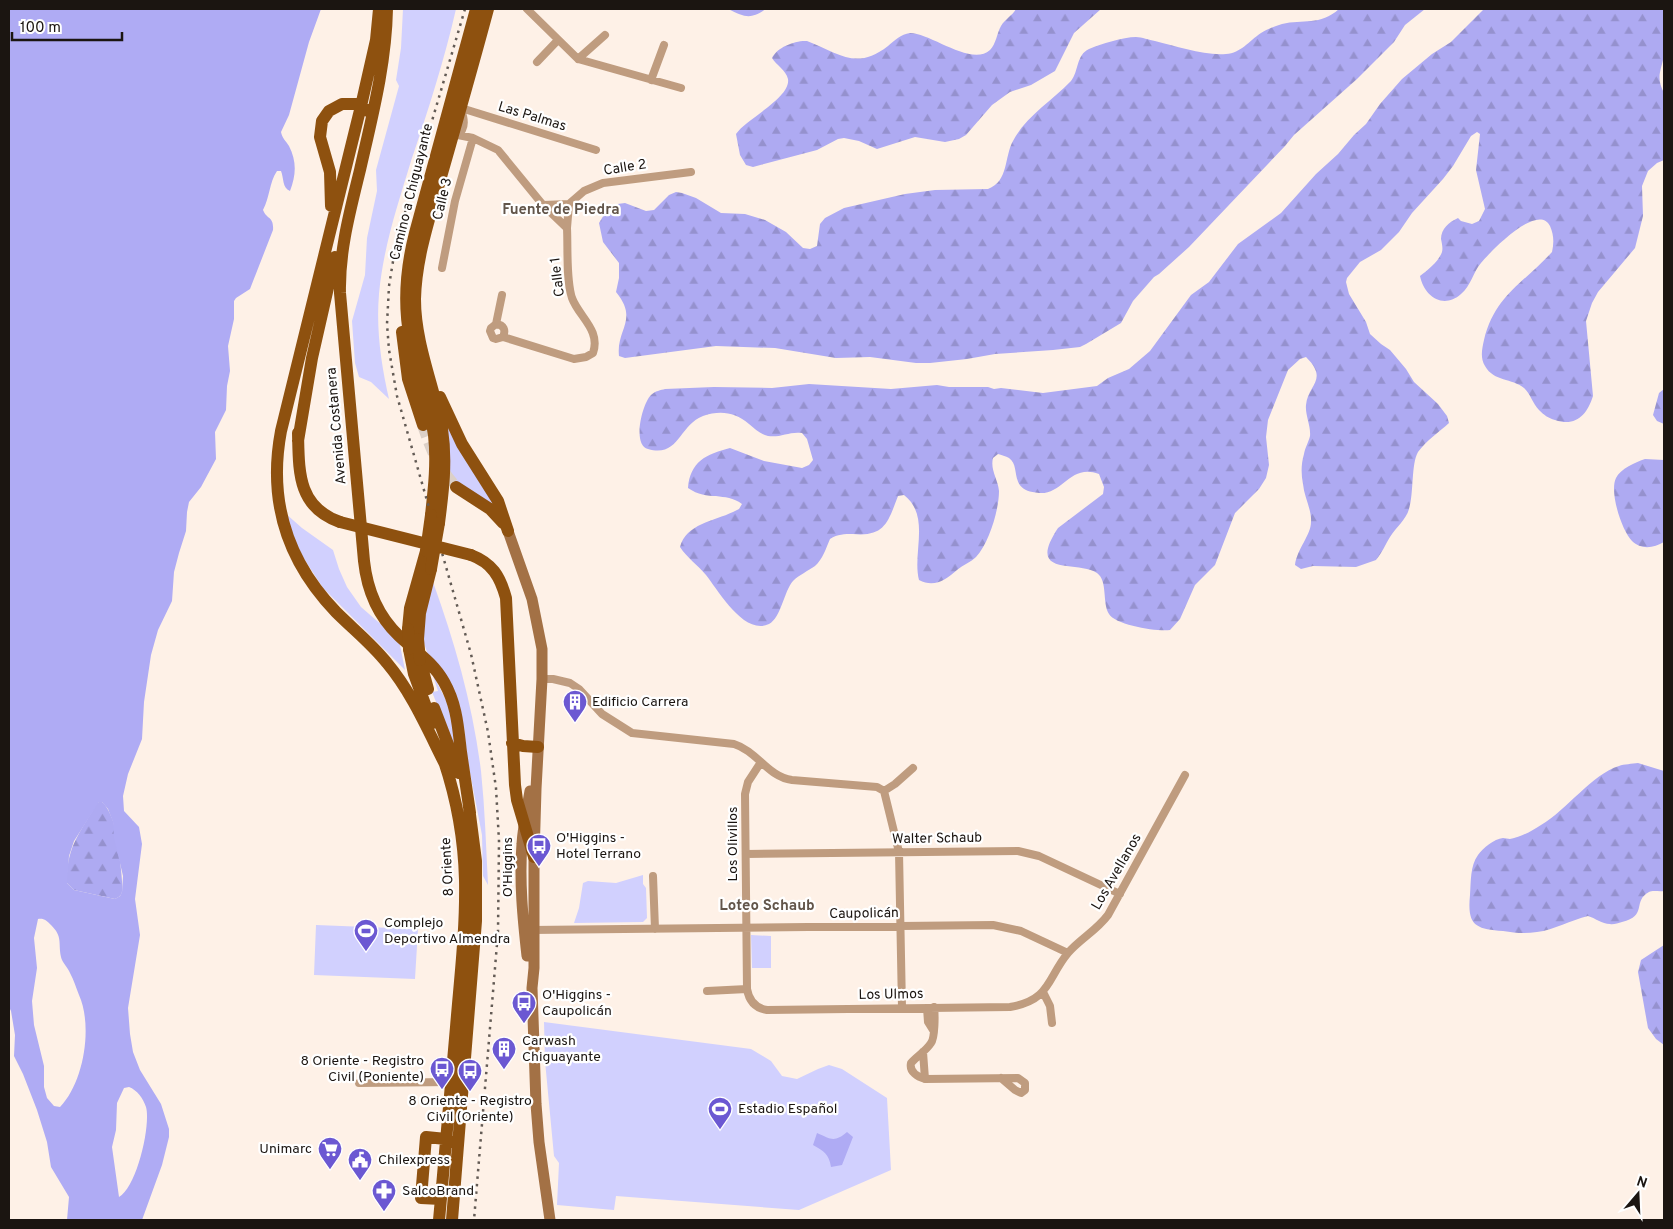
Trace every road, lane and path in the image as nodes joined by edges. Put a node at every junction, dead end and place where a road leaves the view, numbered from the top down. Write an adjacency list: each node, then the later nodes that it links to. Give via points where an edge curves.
1 (379, 9): 13 (main road)
2 (387, 9): 15 (main road, Avenida Costanera, via 382,66)
3 (476, 9): 16 (main road, Camino a Chiguayante)
4 (488, 9): 14 (main road, Camino a Chiguayante)
5 (527, 9): 7 (street)
6 (605, 34): 9 (street)
7 (558, 40): 9 (street); 10 (street)
8 (664, 46): 11 (street)
9 (578, 59): 11 (street)
10 (537, 62)
11 (651, 80): 12 (street)
12 (681, 88)
13 (362, 106): 15 (main road); 25 (main road); 25 (main road, via 349,103 336,106 324,116 320,127 320,140 332,183)
14 (461, 108): 17 (main road, Camino a Chiguayante); 19 (street, Las Palmas)
15 (372, 117): 23 (main road, Avenida Costanera)
16 (446, 118): 17 (main road); 26 (main road, Camino a Chiguayante)
17 (458, 133): 18 (street); 32 (main road, Camino a Chiguayante, via 425,236 418,270 416,317)
18 (474, 138): 22 (street, via 498,150); 27 (street, Calle 3, via 455,201)
19 (596, 150)
20 (692, 172): 21 (street, Calle 2, via 603,183 584,191)
21 (569, 204): 22 (street); 24 (street)
22 (543, 205): 24 (street)
23 (346, 227): 35 (main road, via 338,245 317,334); 49 (main road, Avenida Costanera, via 340,293 367,580 387,623 436,669 451,696 459,726)
24 (566, 228): 30 (street, Calle 1, via 570,287 575,305 590,324 594,335 593,353 574,359)
25 (329, 237): 31 (main road)
26 (408, 265): 33 (main road, Camino a Chiguayante, via 409,333); 34 (main road, via 402,299 402,342 408,379)
27 (442, 268)
28 (502, 295): 29 (street, Calle 1)
29 (496, 324): 30 (street, via 504,328); 30 (street, Calle 1, via 490,328 490,335 496,339)
30 (503, 337)
31 (303, 341): 35 (main road); 45 (main road, via 277,456 278,495 286,530 314,587 400,679)
32 (424, 358): 33 (main road, Camino a Chiguayante); 37 (main road, via 458,436)
33 (434, 412): 39 (main road)
34 (422, 426)
35 (298, 442): 42 (main road, bridge, via 301,477 308,498 319,511 340,522 471,555 492,568 506,598)
36 (456, 487): 38 (main road)
37 (494, 494): 38 (main road); 40 (main road)
38 (480, 503): 40 (main road, via 494,512)
39 (435, 519): 45 (main road, 8 Oriente, bridge, via 410,608 408,630 414,674); 49 (main road, 8 Oriente, bridge, via 431,569 420,613 420,660)
40 (508, 531): 41 (main road, O'Higgins, via 536,614 542,649)
41 (542, 679): 43 (main road, O'Higgins); 44 (street, via 570,683 602,714 632,733 734,744)
42 (512, 743): 43 (main road); 50 (main road, via 516,793)
43 (538, 747): 50 (main road, O'Higgins); 53 (main road, O'Higgins)
44 (761, 762): 48 (street, via 787,780 873,786); 52 (street, Los Olivillos, via 746,790)
45 (447, 768): 70 (main road, 8 Oriente, via 460,822 465,881 464,936)
46 (913, 768): 48 (street)
47 (1185, 775): 55 (street, Los Avellanos)
48 (884, 791): 51 (street)
49 (470, 813): 73 (main road, 8 Oriente, via 477,909)
50 (524, 824): 53 (main road); 59 (main road, O'Higgins, via 521,862)
51 (899, 852): 52 (street, Walter Schaub); 55 (street, Walter Schaub, via 1018,850 1039,856); 56 (street)
52 (746, 854): 57 (street, Los Olivillos)
53 (534, 857): 59 (main road, O'Higgins)
54 (653, 876): 58 (street)
55 (1120, 894): 60 (street, Los Avellanos, via 1098,928)
56 (900, 926): 57 (street, Caupolicán); 60 (street, Caupolicán, via 1002,926 1026,932); 64 (street)
57 (746, 928): 58 (street, Caupolicán); 61 (street, Los Olivillos)
58 (654, 929): 59 (street, Caupolicán)
59 (529, 930): 77 (main road, O'Higgins, via 534,968 536,1104)
60 (1068, 953): 63 (street, Los Avellanos)
61 (747, 989): 62 (street); 64 (street, Los Ulmos, via 751,1001 766,1010)
62 (707, 991)
63 (1042, 992): 65 (street, Los Ulmos, via 1028,1002 1010,1006); 66 (street, via 1048,1002)
64 (902, 1008): 65 (street, Los Ulmos)
65 (931, 1008): 67 (street, via 928,1022 933,1030 932,1042)
66 (1052, 1023)
67 (923, 1052): 69 (street); 69 (street, via 912,1061 910,1068 918,1077)
68 (1002, 1078): 69 (street)
69 (925, 1079)
70 (451, 1082): 71 (street); 72 (main road, 8 Oriente)
71 (359, 1083)
72 (446, 1139): 73 (main road); 74 (main road, 8 Oriente); 74 (main road, via 426,1137 421,1198)
73 (458, 1150): 76 (main road, 8 Oriente)
74 (441, 1199): 75 (main road, 8 Oriente)
75 (439, 1220)
76 (452, 1220)
77 (550, 1220)

